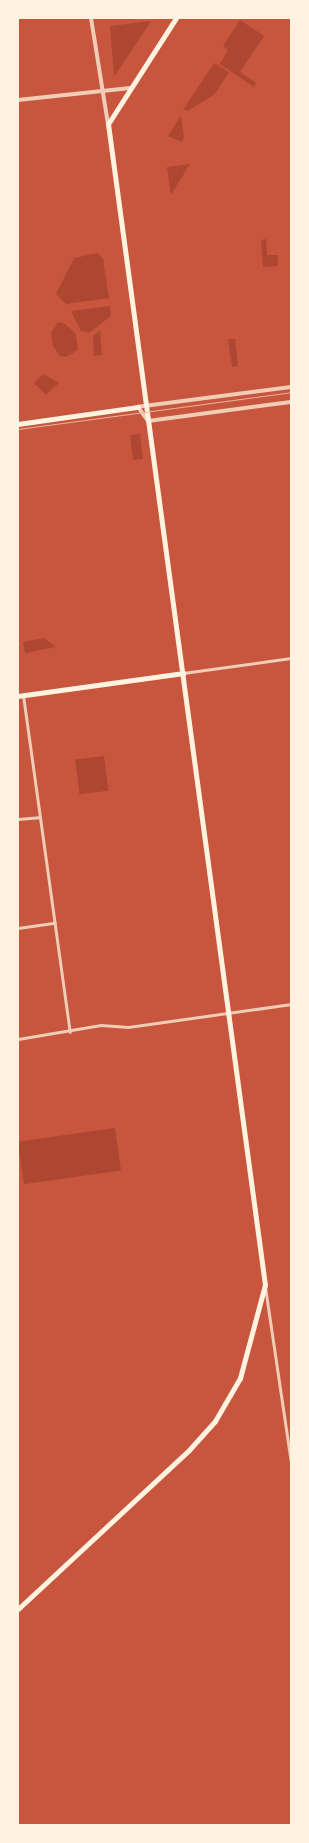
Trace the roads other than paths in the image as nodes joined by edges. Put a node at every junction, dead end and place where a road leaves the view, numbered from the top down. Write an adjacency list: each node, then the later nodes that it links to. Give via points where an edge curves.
1 (91, 18): 4 (street)
2 (176, 18): 3 (main road)
3 (130, 88): 4 (street); 6 (main road)
4 (101, 90): 5 (street); 6 (street)
5 (18, 100)
6 (108, 124): 9 (main road)
7 (291, 386): 9 (street)
8 (291, 402): 11 (street)
9 (146, 406): 10 (street); 11 (main road)
10 (138, 407): 11 (street); 12 (main road)
11 (148, 420): 14 (main road)
12 (18, 424)
13 (291, 658): 14 (street)
14 (183, 673): 15 (main road); 21 (main road)
15 (20, 695): 16 (street)
16 (39, 817): 17 (street); 18 (street)
17 (18, 820)
18 (55, 923): 19 (street); 22 (street)
19 (18, 928)
20 (291, 1004): 21 (street)
21 (227, 1012): 22 (street, via 128,1027 101,1025); 24 (main road)
22 (70, 1032): 23 (street)
23 (18, 1040)
24 (265, 1285): 25 (street); 26 (main road, via 240,1378 227,1406 190,1450)
25 (291, 1463)
26 (18, 1609)

